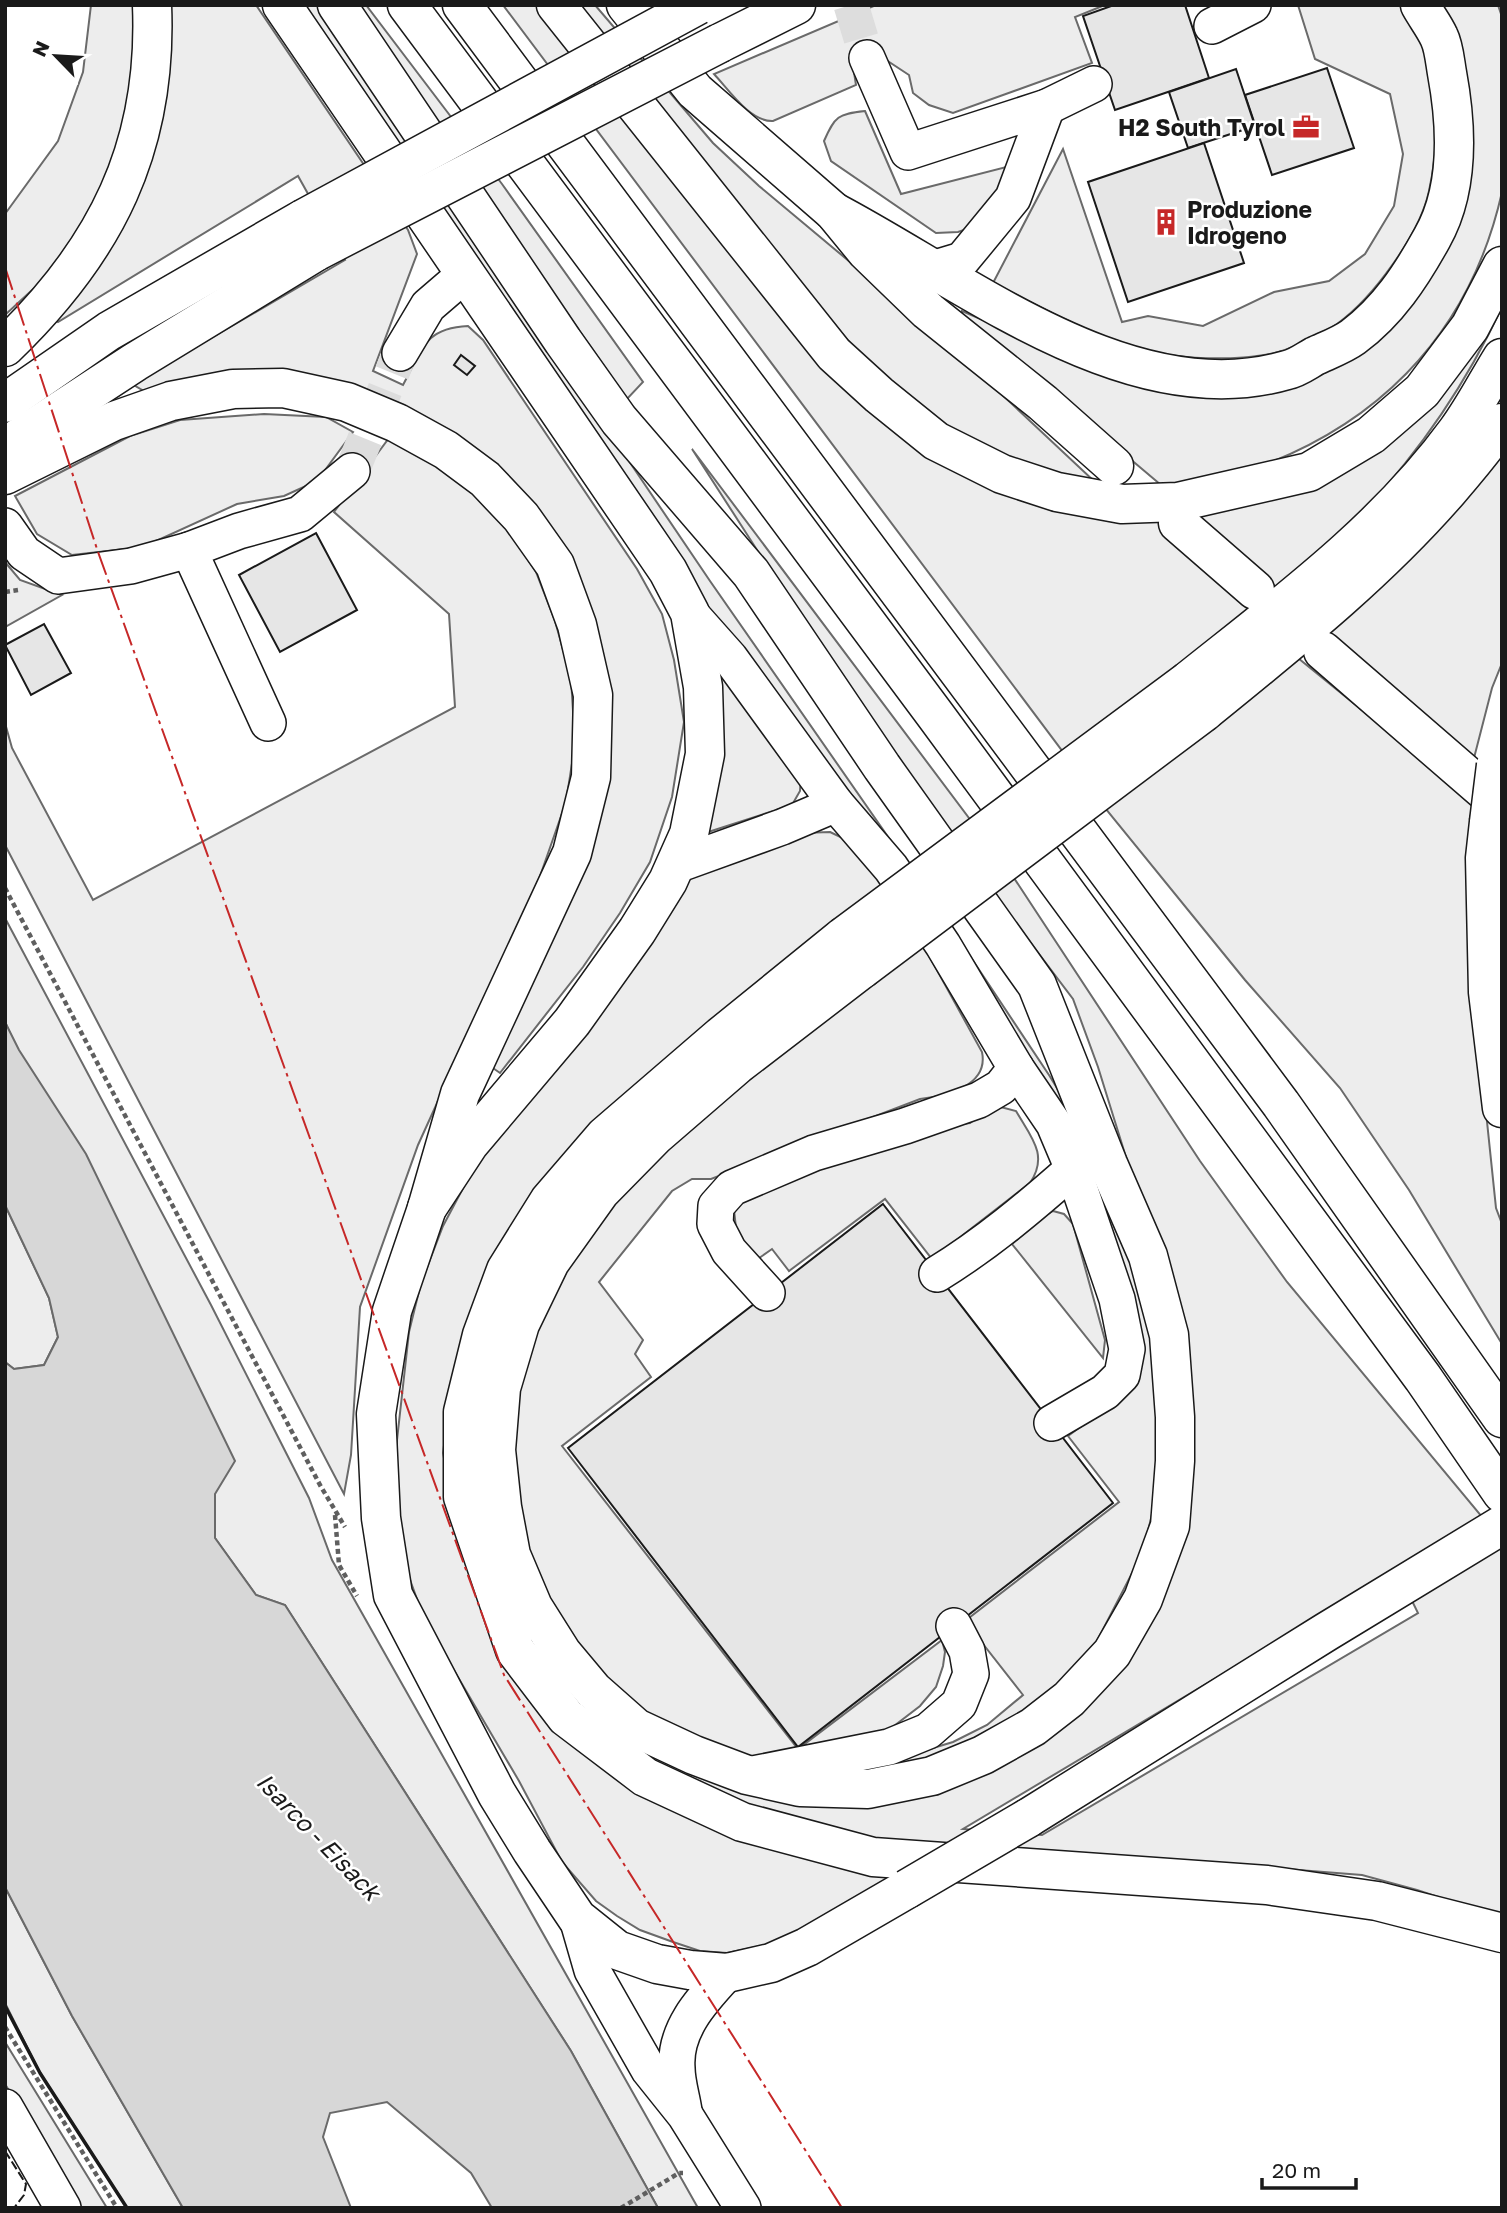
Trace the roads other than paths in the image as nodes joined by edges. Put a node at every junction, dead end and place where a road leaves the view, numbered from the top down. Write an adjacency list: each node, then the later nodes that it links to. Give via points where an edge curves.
1 (152, 5): 22 (main road, via 152,72 143,123 125,177 85,256)
2 (282, 5): 21 (main road)
3 (337, 5): 54 (main road, via 571,353 620,420 751,573 1037,985 1148,1256 1169,1335 1175,1417 1170,1526 1143,1599 1125,1631 1112,1653 1077,1690 1033,1727 932,1776 868,1789 800,1787)
4 (407, 5): 51 (main road, via 1398,1344)
5 (462, 5): 49 (main road, via 1281,1104)
6 (556, 5): 19 (main road, via 834,354 936,441 1002,474 1057,492 1122,504 1178,502 1309,472 1371,435 1422,391 1469,327)
7 (626, 5): 17 (main road, via 695,91)
8 (698, 5): 18 (main road, bridge)
9 (823, 5): 12 (main road)
10 (1253, 5): 13 (street)
11 (1420, 5): 20 (main road, via 1440,38 1454,109 1454,172 1437,230 1410,277 1386,308 1352,338 1288,370 1229,380 1170,376 1114,360 1031,324)
12 (790, 9): 18 (main road, bridge)
13 (1212, 26)
14 (867, 58): 16 (street, via 908,152)
15 (1094, 84): 16 (street)
16 (1047, 107): 20 (street, via 1013,198 962,260)
17 (834, 212): 20 (main road); 28 (main road, via 866,251 928,311)
18 (310, 235): 25 (main road, via 109,331); 27 (main road, via 135,362)
19 (1502, 266)
20 (932, 269)
21 (464, 275): 23 (street, via 428,306); 34 (main road, via 668,570)
22 (5, 347)
23 (400, 353)
24 (1502, 358): 36 (main road, via 1457,431 1391,509)
25 (5, 403)
26 (1502, 422): 36 (main road, via 1420,523 1328,611)
27 (9, 464): 46 (main road, via 171,401 233,389 283,388 347,402 446,450 485,479 521,517 555,565 577,625 593,695 591,777 572,853 460,1094)
28 (1114, 466)
29 (352, 471): 32 (street, via 300,514)
30 (1178, 523): 33 (main road)
31 (5, 526): 32 (street, via 24,553 58,576 131,566)
32 (189, 550): 37 (street)
33 (1255, 590)
34 (690, 613): 39 (street, via 730,658); 41 (main road, via 703,687 705,754 689,834)
35 (1323, 651): 40 (main road)
36 (1196, 697): 42 (main road, bridge)
37 (268, 723)
38 (1499, 754): 40 (main road, bridge)
39 (835, 804): 41 (street); 43 (street, via 891,868)
40 (1495, 814): 44 (main road, via 1485,858 1488,992)
41 (674, 866): 46 (main road, via 637,932 572,1022 469,1144)
42 (852, 953): 54 (main road, via 600,1192 550,1262 520,1324 501,1388 496,1450 511,1555 533,1606 562,1653 593,1690 636,1728); 56 (main road, via 721,1036 605,1136 549,1201 506,1270 482,1335 463,1412 463,1497 515,1650 566,1717 645,1777 742,1822 873,1857 1267,1885 1377,1901)
43 (1016, 1068): 45 (street, via 1054,1124); 48 (street, via 1001,1087 979,1100 814,1153 732,1188 716,1206 715,1224 729,1251)
44 (1502, 1108)
45 (1073, 1169): 47 (street, via 1036,1203); 50 (street, via 1117,1299 1127,1349 1122,1375 1105,1392)
46 (427, 1208): 55 (main road, via 392,1311 376,1414 381,1518 393,1595 497,1794)
47 (937, 1274)
48 (767, 1293)
49 (1502, 1418)
50 (1052, 1423)
51 (1502, 1493)
52 (1502, 1525): 57 (main road, bridge, via 1028,1818 807,1947 771,1963)
53 (954, 1626): 54 (street, via 967,1651 971,1674 959,1704 928,1731 889,1747)
54 (747, 1775)
55 (577, 1918): 57 (main road, via 617,1950 657,1964); 59 (street, via 592,1970 649,2070)
56 (1502, 1933)
57 (727, 1973): 59 (street, via 700,2002 682,2033 676,2066)
58 (5, 2107): 60 (street)
59 (685, 2115): 61 (street)
60 (63, 2208)
61 (743, 2208)

